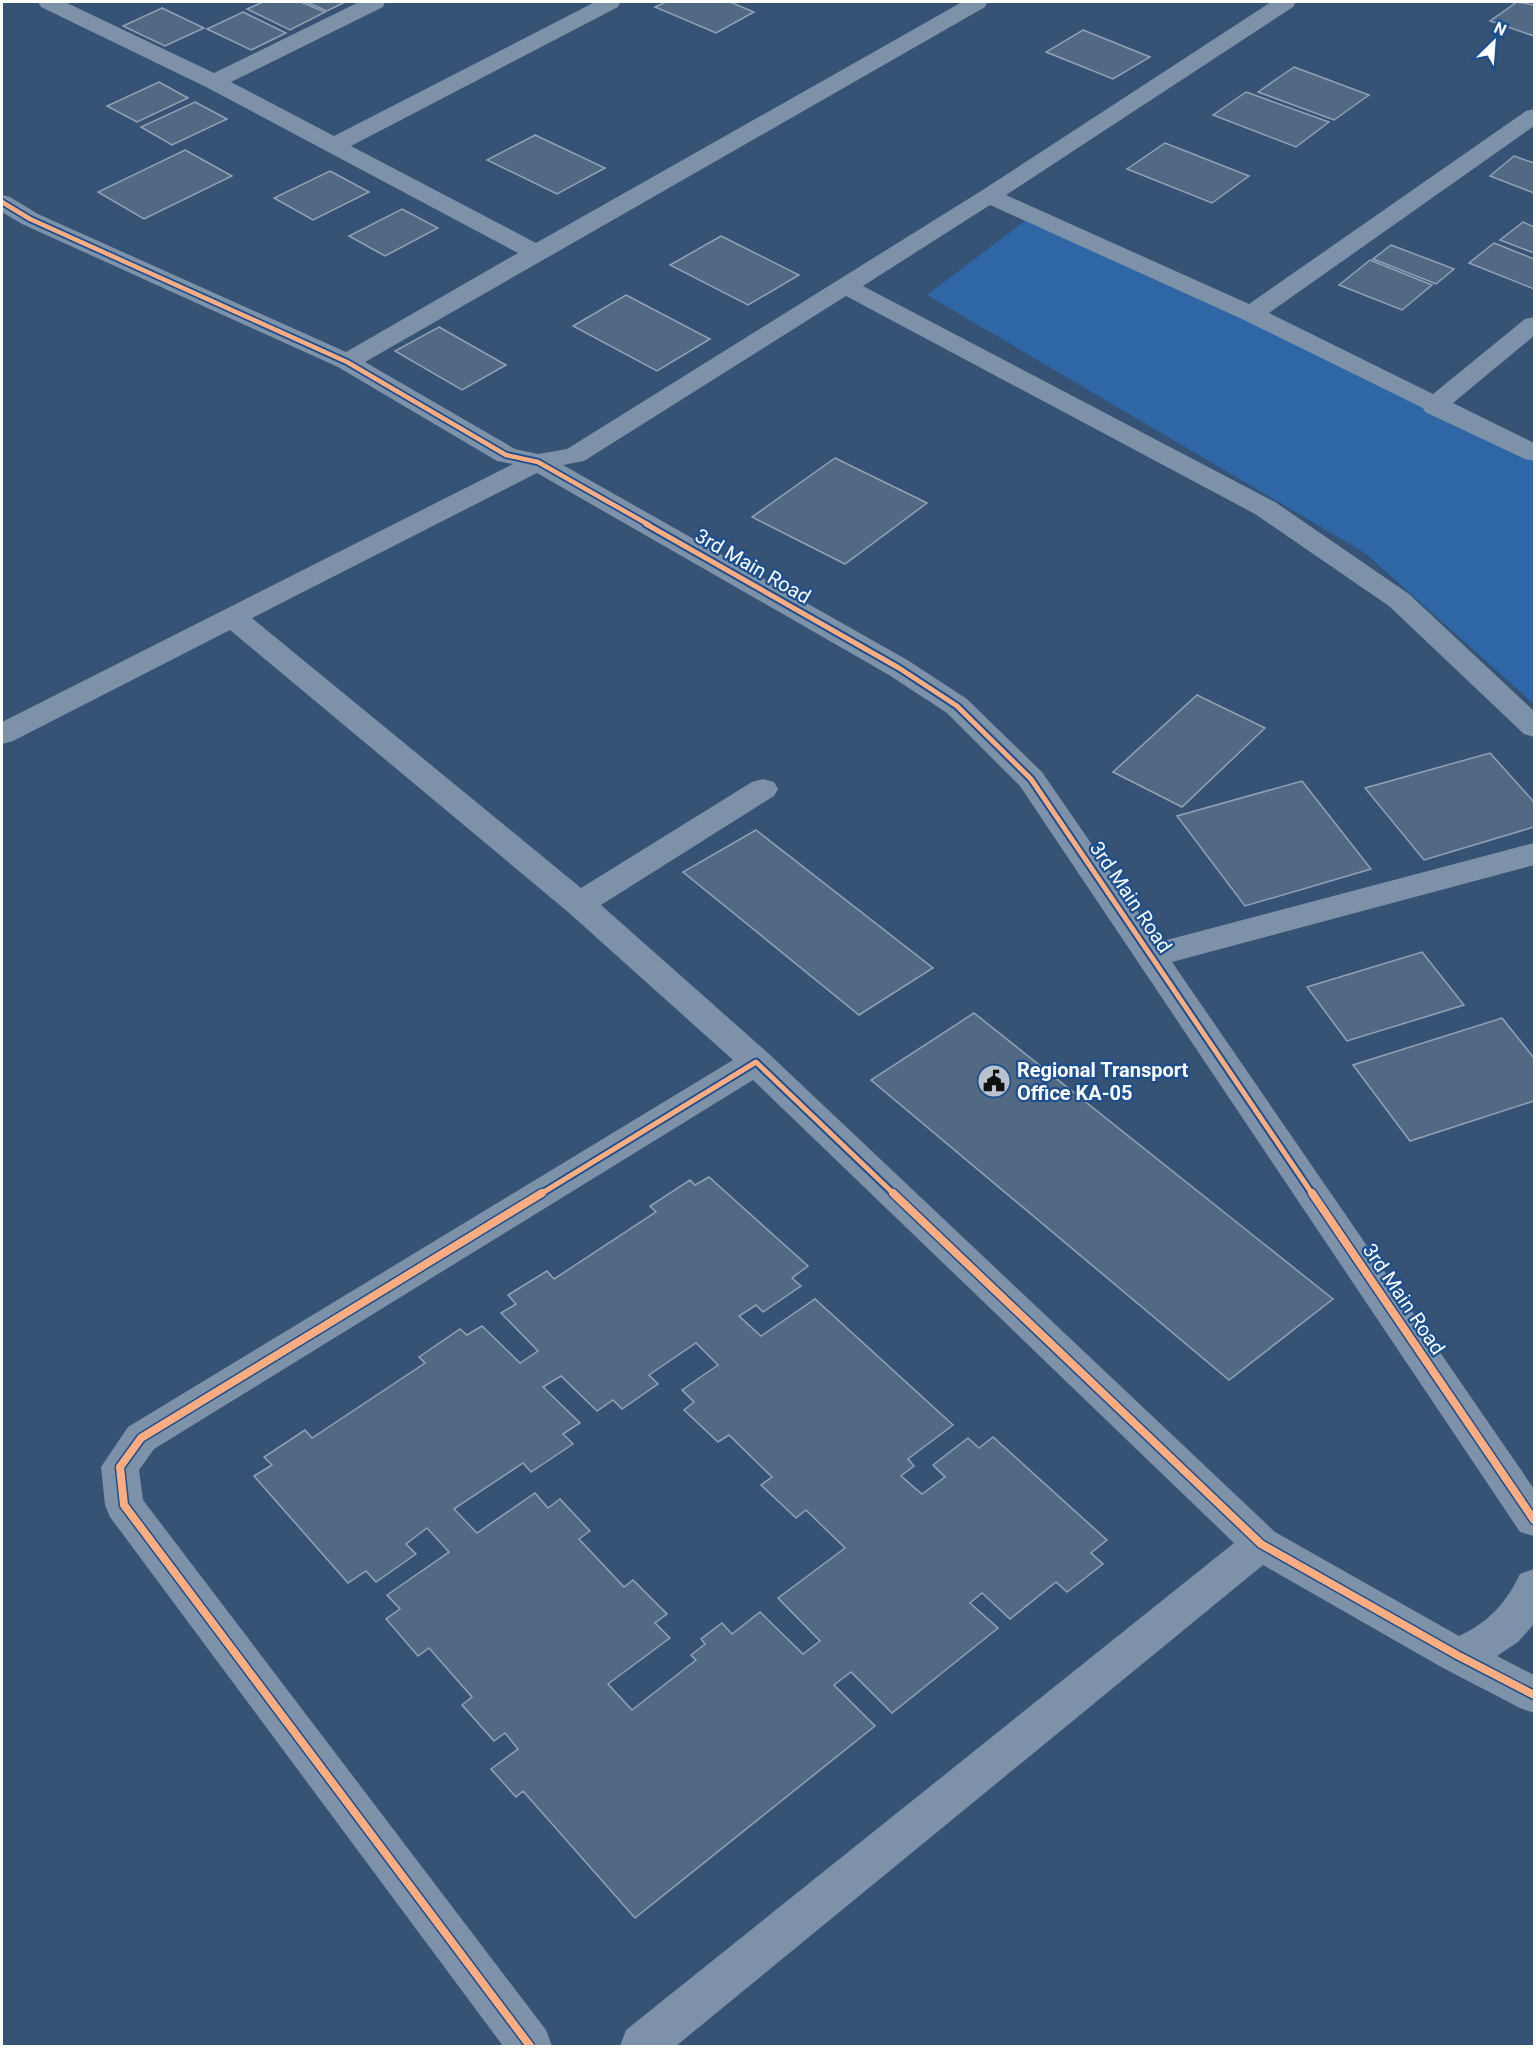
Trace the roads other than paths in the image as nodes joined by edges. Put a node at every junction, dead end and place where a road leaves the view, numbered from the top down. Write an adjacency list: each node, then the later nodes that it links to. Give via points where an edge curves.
1 (49, 2): 6 (street)
2 (375, 2): 6 (street)
3 (610, 2): 8 (street)
4 (977, 2): 11 (street)
5 (1285, 2): 9 (street)
6 (214, 82): 8 (street)
7 (1534, 116): 13 (street)
8 (335, 145): 11 (street)
9 (989, 196): 12 (street); 13 (street)
10 (2, 202): 15 (street, via 30,219)
11 (536, 253): 15 (street)
12 (845, 286): 18 (street, via 575,455); 20 (street, via 1265,508 1399,600)
13 (1251, 314): 16 (street)
14 (1534, 324): 16 (street)
15 (347, 362): 18 (street, via 506,455)
16 (1434, 406): 17 (street)
17 (1534, 453)
18 (538, 462): 19 (street); 25 (street, 3rd Main Road, via 899,668 957,706 1031,779)
19 (234, 618): 21 (street); 24 (street)
20 (1534, 727)
21 (2, 734)
22 (763, 789): 24 (street)
23 (1534, 854): 25 (street)
24 (579, 904): 26 (street)
25 (1151, 956): 27 (street, 3rd Main Road)
26 (756, 1062): 28 (street); 32 (street, via 141,1438 120,1467 124,1504)
27 (1534, 1520)
28 (1261, 1544): 30 (street); 33 (street)
29 (1534, 1587): 30 (street, via 1512,1625 1490,1641)
30 (1457, 1655): 31 (street)
31 (1534, 1695)
32 (530, 2046)
33 (642, 2046)

